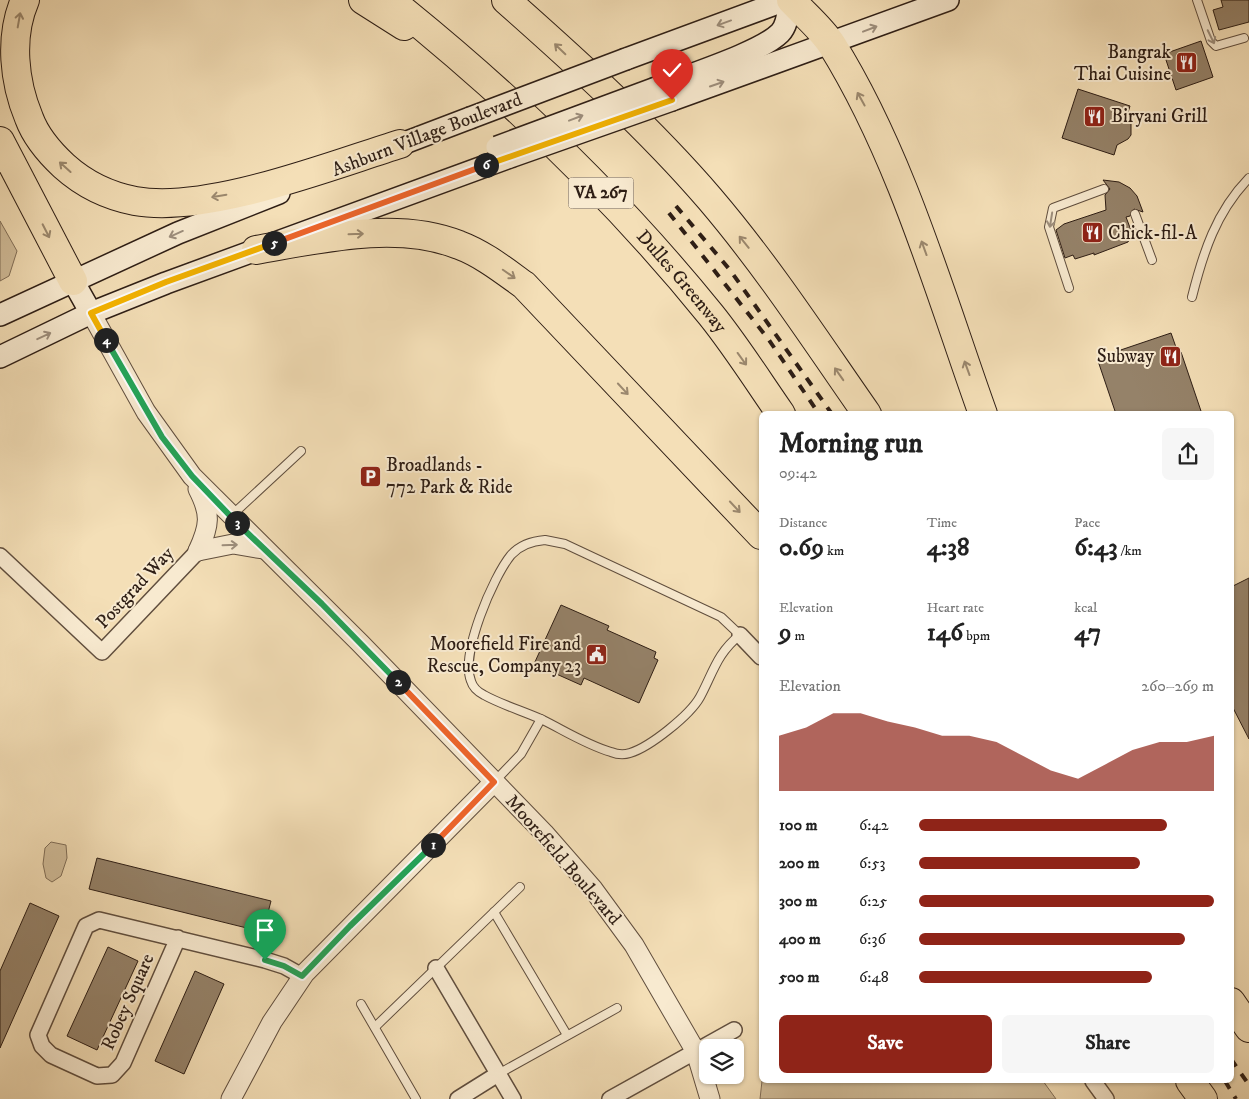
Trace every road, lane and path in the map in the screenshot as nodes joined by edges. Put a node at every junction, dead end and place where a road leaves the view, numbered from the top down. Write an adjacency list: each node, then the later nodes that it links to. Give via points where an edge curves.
1 (25, 0): 13 (highway, one-way to 1, via 259,188 220,196 148,202 117,196 72,173 54,157 32,126 16,79 16,42)
2 (363, 0): 10 (highway)
3 (390, 0): 10 (highway, Dulles Greenway / VA 267)
4 (506, 0): 26 (highway, one-way to 4, via 766,268 709,198 638,124)
5 (789, 0): 9 (highway); 11 (main road, via 788,17 781,32 764,45); 13 (main road, Ashburn Village Boulevard, one-way to 13, bridge)
6 (948, 0): 9 (main road, one-way to 6)
7 (1197, 0): 8 (lane, one-way to 8, via 1211,41 1216,46)
8 (1244, 38)
9 (831, 44): 11 (main road, one-way to 9); 27 (highway, one-way to 9, via 901,185 875,124)
10 (484, 78): 25 (highway, Dulles Greenway / VA 267, one-way to 25, via 585,176 669,265 712,316)
11 (664, 94): 17 (main road, one-way to 11, bridge, via 503,152)
12 (0, 141): 19 (highway, one-way to 19)
13 (400, 144): 19 (main road, Ashburn Village Boulevard, one-way to 19, via 178,233)
14 (1249, 178): 21 (lane, via 1221,215 1210,237)
15 (1104, 189): 20 (lane, one-way to 20, via 1053,208 1049,227)
16 (1135, 214): 18 (lane)
17 (256, 250): 22 (main road); 31 (highway, one-way to 31, via 345,235 383,233 426,236 458,245 489,261 524,285)
18 (1152, 260)
19 (73, 281): 22 (main road); 23 (main road, Ashburn Village Boulevard)
20 (1069, 288)
21 (1192, 297)
22 (91, 313): 24 (main road, one-way to 22); 29 (street, via 146,412)
23 (0, 315)
24 (0, 357)
25 (779, 411)
26 (865, 411)
27 (982, 411)
28 (301, 451): 30 (lane)
29 (192, 476): 30 (street, Moorefield Boulevard); 33 (street, via 208,511 206,534)
30 (230, 516): 32 (street, Moorefield Boulevard)
31 (759, 533)
32 (263, 548): 33 (street, one-way to 32, via 233,544); 38 (street, Moorefield Boulevard, via 322,604)
33 (198, 551): 34 (street, Postgrad Way, via 102,652)
34 (2, 561)
35 (740, 635): 36 (street); 37 (lane, via 722,652 691,711 643,747 628,754 598,748); 37 (lane, via 721,617 565,544 545,540 525,544 512,555 498,578 474,633 468,669 477,690)
36 (759, 655)
37 (540, 719): 38 (lane, via 521,754)
38 (494, 782): 43 (street); 51 (street, Moorefield Boulevard, via 544,833 616,918)
39 (520, 887): 40 (lane)
40 (494, 912): 42 (lane); 50 (lane)
41 (178, 938): 41 (street, Robey Square, via 99,920 86,926 38,1035 42,1046 51,1055 97,1076 112,1075 124,1063); 43 (street, Robey Square, via 277,963)
42 (436, 968): 47 (lane); 52 (street)
43 (302, 976): 55 (street, via 272,1022)
44 (361, 1004): 47 (lane)
45 (1234, 1006): 48 (highway)
46 (617, 1008): 50 (lane)
47 (375, 1027): 56 (lane)
48 (1249, 1028)
49 (734, 1030): 51 (street)
50 (567, 1036): 52 (lane)
51 (696, 1052): 59 (street); 60 (street, Moorefield Boulevard)
52 (498, 1074): 57 (street); 58 (street)
53 (1094, 1083): 61 (street)
54 (1193, 1083): 62 (highway)
55 (231, 1099)
56 (416, 1099)
57 (458, 1099)
58 (513, 1099)
59 (610, 1099)
60 (710, 1099)
61 (1106, 1099)
62 (1203, 1099)

